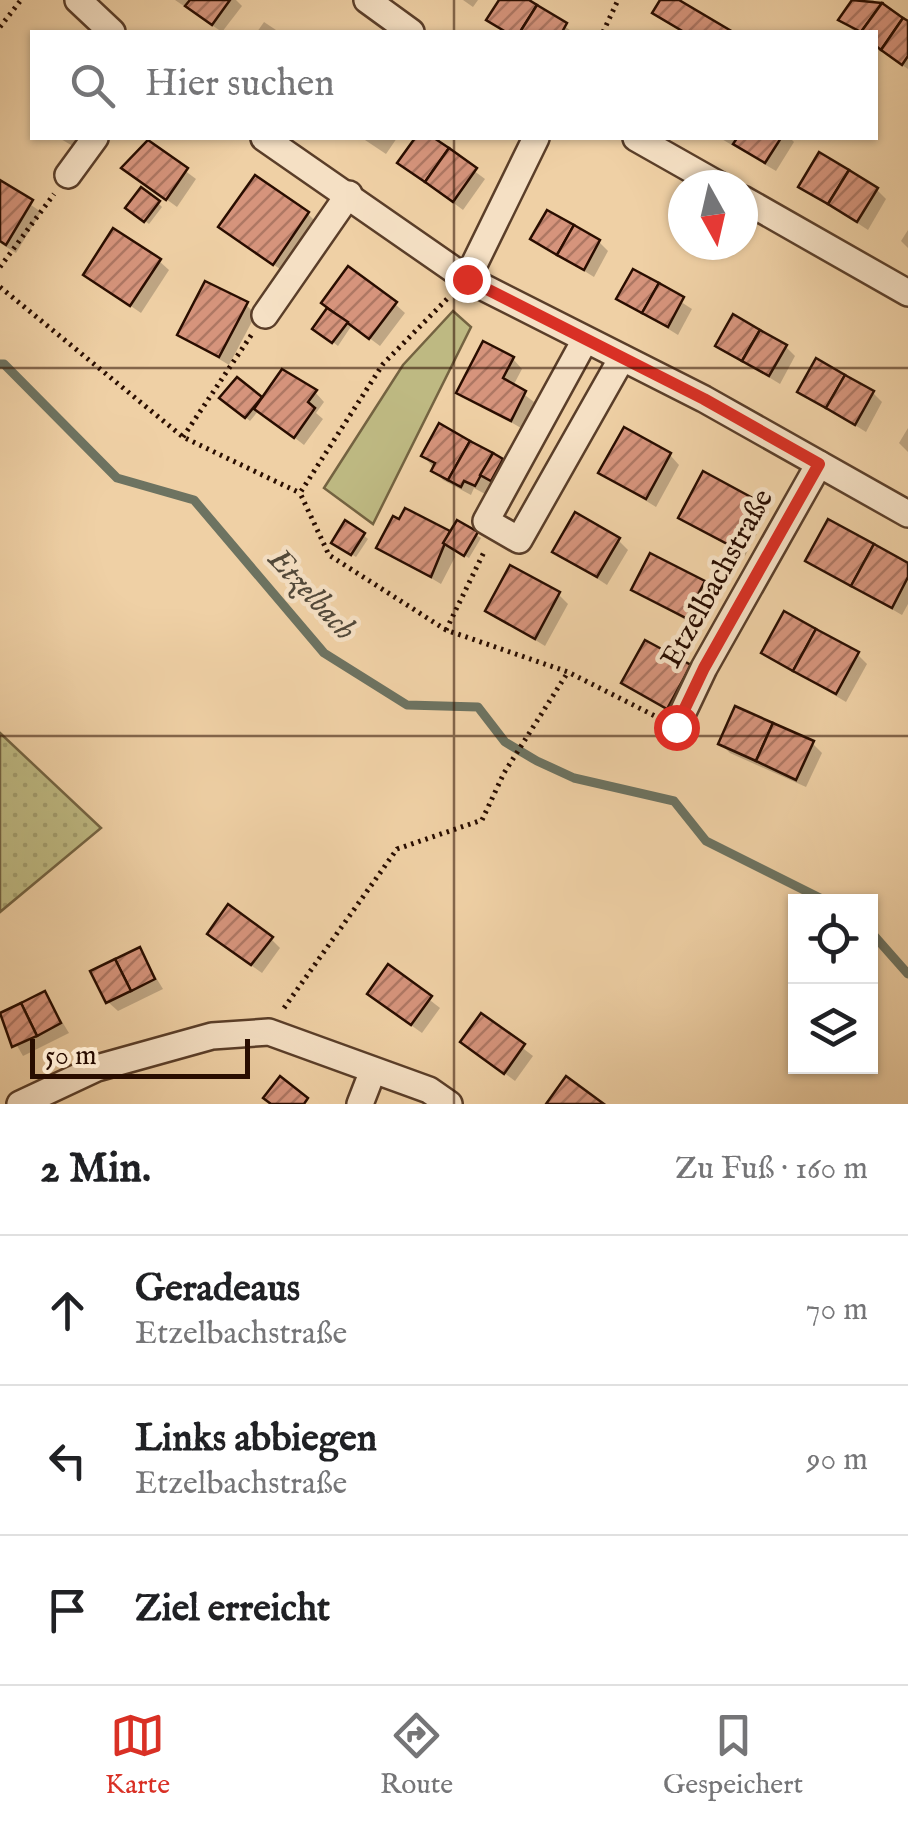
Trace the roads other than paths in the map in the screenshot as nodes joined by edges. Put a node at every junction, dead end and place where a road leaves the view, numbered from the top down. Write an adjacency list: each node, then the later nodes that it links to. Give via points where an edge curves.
1 (367, 0): 2 (street)
2 (408, 30)
3 (94, 140): 8 (street)
4 (267, 140): 9 (street)
5 (535, 140): 11 (street)
6 (640, 140): 7 (street)
7 (693, 170)
8 (68, 175)
9 (350, 194): 11 (street); 13 (street)
10 (758, 208): 12 (street)
11 (467, 279): 14 (street)
12 (908, 293)
13 (265, 316)
14 (584, 340): 15 (street); 15 (street, via 486,522 519,540)
15 (622, 358): 16 (street)
16 (819, 464): 17 (street); 18 (street, Etzelbachstraße)
17 (908, 514)
18 (676, 727)
19 (372, 1073): 20 (street, via 269,1032 212,1036 97,1068); 21 (street); 22 (street, via 429,1090)
20 (20, 1104)
21 (360, 1104)
22 (450, 1104)

